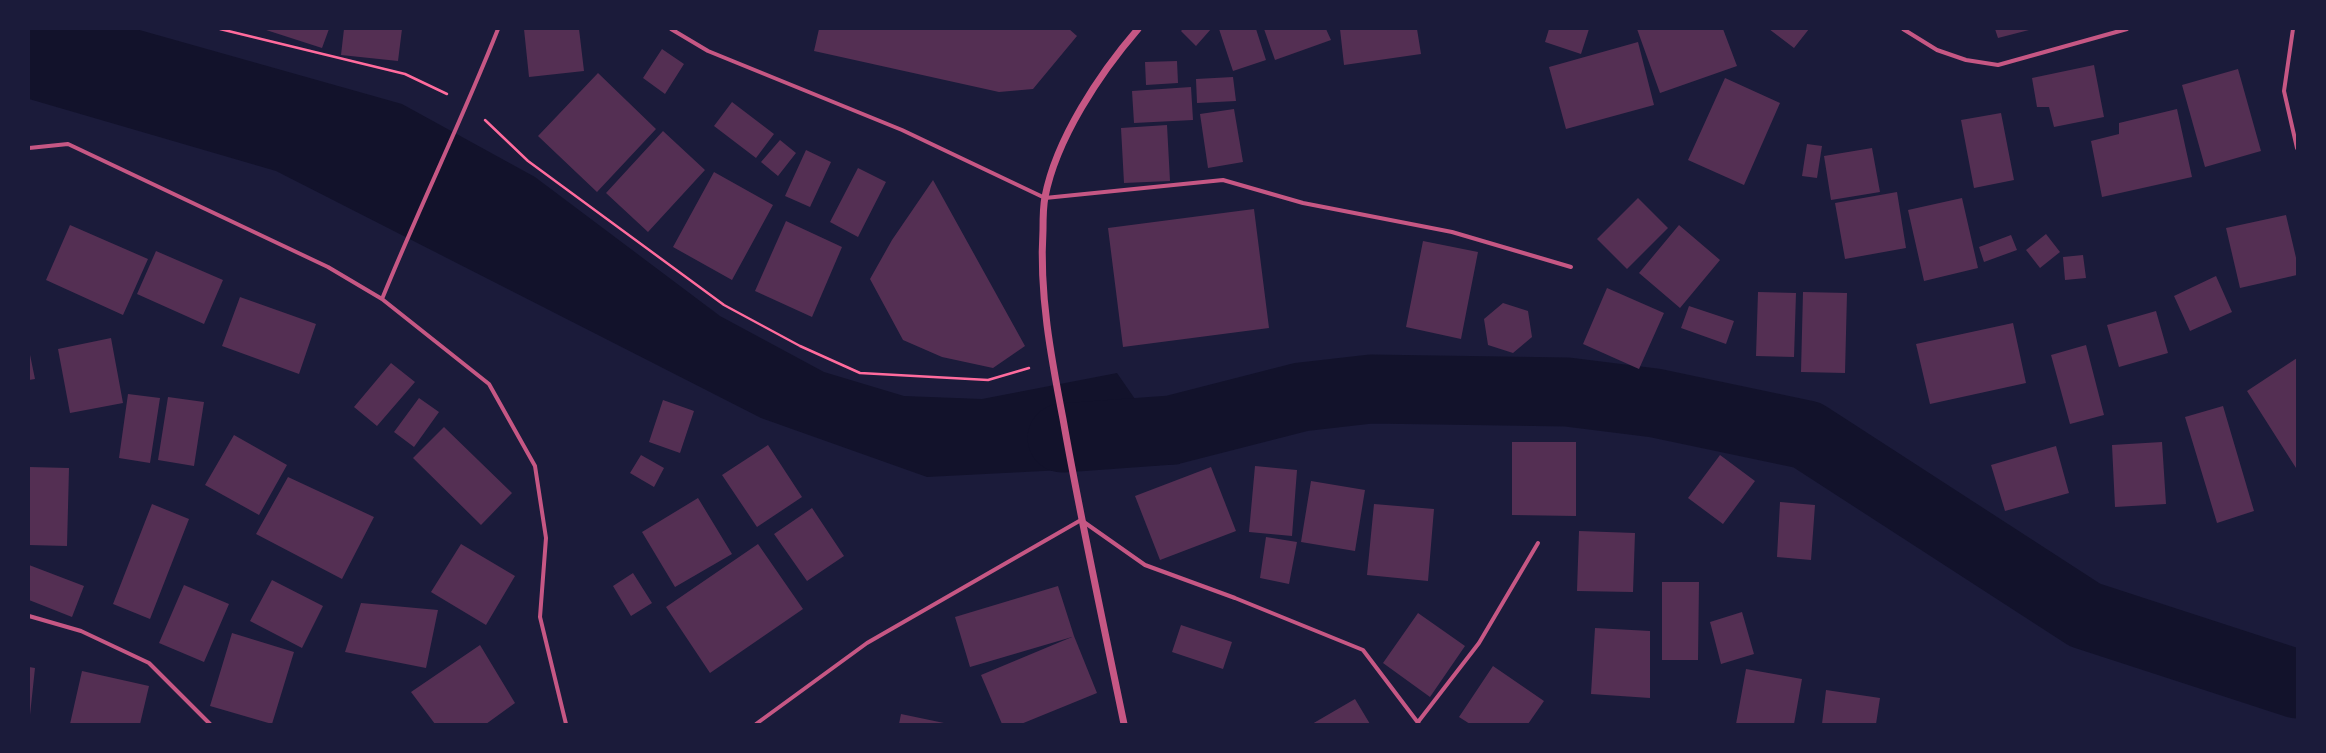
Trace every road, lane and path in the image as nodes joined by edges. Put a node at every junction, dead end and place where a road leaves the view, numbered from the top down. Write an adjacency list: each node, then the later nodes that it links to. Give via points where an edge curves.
1 (220, 29): 8 (path, via 405,74)
2 (498, 29): 8 (street)
3 (671, 29): 11 (street, via 708,51 902,130)
4 (1138, 29): 11 (street, via 1099,78 1060,150)
5 (1904, 29): 6 (street, via 1937,50 1966,60 1998,65)
6 (2127, 29)
7 (2293, 29): 10 (street, via 2284,91)
8 (468, 105): 13 (street); 14 (path, via 528,161 724,304 800,346 860,373 988,380)
9 (29, 148): 13 (street, via 68,144 328,267)
10 (2297, 148)
11 (1045, 198): 12 (street, via 1223,180 1303,203 1452,232); 14 (street, via 1042,248 1045,309)
12 (1571, 267)
13 (382, 299): 20 (street, via 489,384 535,466 546,538 540,617)
14 (1053, 365): 15 (street)
15 (1081, 520): 18 (street, via 1145,565 1363,650); 21 (street, via 867,642); 22 (street)
16 (1538, 543): 18 (street, via 1479,643)
17 (29, 616): 19 (street, via 81,631 149,663)
18 (1419, 723)
19 (210, 724)
20 (566, 724)
21 (756, 724)
22 (1124, 724)

